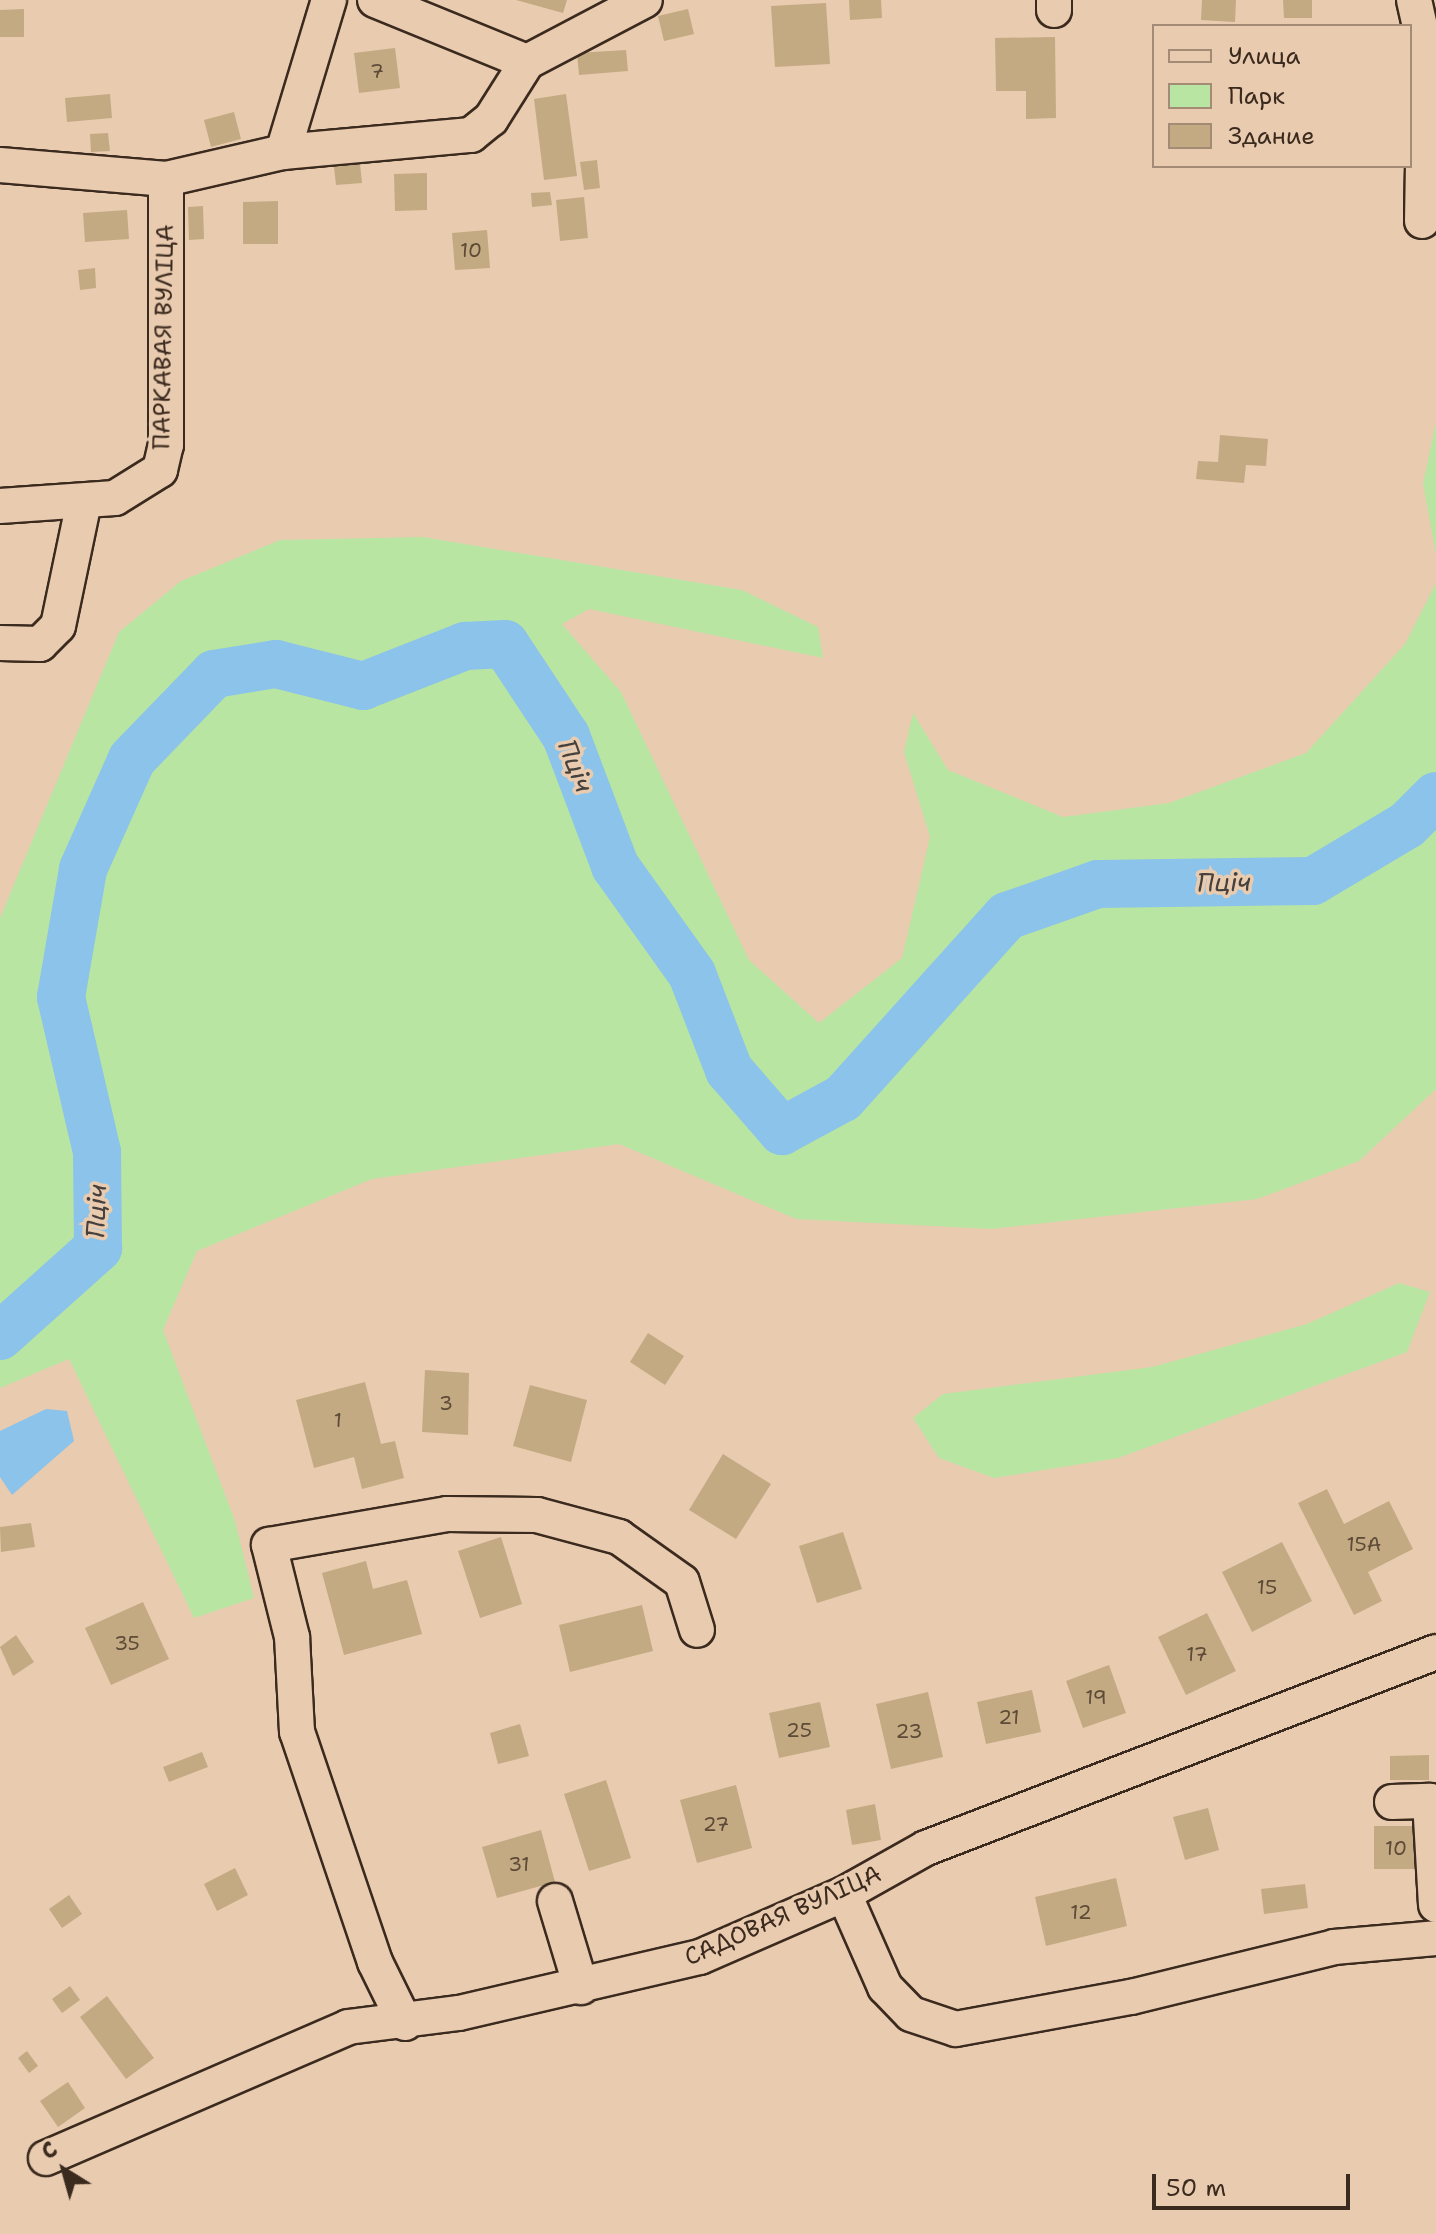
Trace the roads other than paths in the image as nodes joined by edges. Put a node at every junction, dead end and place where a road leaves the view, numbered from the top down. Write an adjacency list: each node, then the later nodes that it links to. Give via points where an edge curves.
1 (329, 0): 6 (street)
2 (375, 0): 5 (street)
3 (645, 0): 5 (street)
4 (1414, 0): 9 (street, via 1425,49)
5 (527, 62): 6 (street, via 491,119 471,135)
6 (283, 152): 8 (street)
7 (0, 165): 8 (street)
8 (166, 179): 10 (street, ПАРКАВАЯ ВУЛІЦА, via 160,470 130,492)
9 (1422, 221)
10 (84, 502): 11 (street, ПАРКАВАЯ ВУЛІЦА); 12 (street, via 58,626 40,644)
11 (0, 506)
12 (0, 643)
13 (697, 1630): 21 (street, via 682,1582 619,1537 537,1515 447,1514 269,1545 296,1684 297,1732 375,1962)
14 (1436, 1652): 16 (street, САДОВАЯ ВУЛІЦА, via 926,1848)
15 (1392, 1802): 18 (street, via 1430,1801)
16 (844, 1894): 19 (street, via 885,1987 911,2014 956,2029 1131,1997 1334,1947); 20 (street, САДОВАЯ ВУЛІЦА, via 700,1957)
17 (555, 1901): 20 (street)
18 (1436, 1905)
19 (1436, 1938)
20 (581, 1987): 21 (street, САДОВАЯ ВУЛІЦА)
21 (405, 2023): 22 (street, САДОВАЯ ВУЛІЦА, via 348,2027)
22 (46, 2158)

